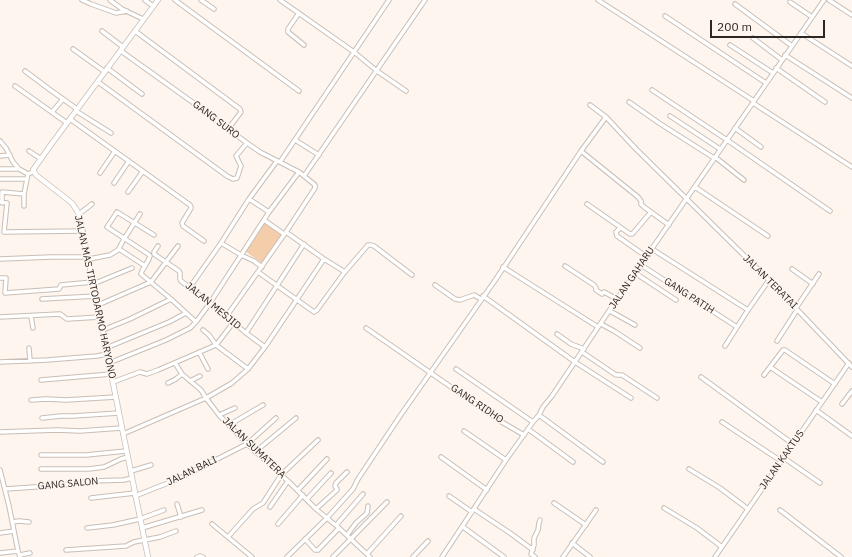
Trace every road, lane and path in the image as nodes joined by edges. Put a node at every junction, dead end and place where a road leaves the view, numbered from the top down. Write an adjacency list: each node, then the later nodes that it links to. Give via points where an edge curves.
1 (82, 0): 17 (street, via 116,13)
2 (110, 0): 17 (street)
3 (145, 0): 15 (street)
4 (158, 0): 15 (street)
5 (175, 0): 45 (street)
6 (201, 0): 16 (street)
7 (280, 0): 18 (street)
8 (389, 0): 32 (street)
9 (425, 0): 39 (street)
10 (598, 0): 51 (street)
11 (822, 0): 21 (street, JALAN GAHARU)
12 (829, 0): 19 (street)
13 (790, 2): 21 (street)
14 (735, 4): 29 (street)
15 (153, 6): 22 (street)
16 (214, 9)
17 (127, 11): 22 (street)
18 (299, 13): 27 (street, via 288,32); 32 (street)
19 (852, 15)
20 (665, 16): 42 (street)
21 (812, 17): 25 (street, JALAN GAHARU)
22 (143, 19): 24 (street)
23 (102, 31): 31 (street, GANG SURO)
24 (135, 31): 31 (street); 59 (street, via 240,109 241,112)
25 (801, 32): 29 (street, JALAN GAHARU); 35 (street)
26 (753, 38): 34 (street)
27 (304, 45)
28 (730, 45): 40 (street)
29 (792, 46): 33 (street, JALAN GAHARU)
30 (73, 49): 37 (street)
31 (122, 49): 37 (street); 59 (street, GANG SURO)
32 (354, 52): 39 (street); 62 (street)
33 (786, 55): 34 (street, JALAN GAHARU); 48 (street)
34 (782, 60): 36 (street, JALAN GAHARU)
35 (852, 66)
36 (776, 68): 40 (street, JALAN GAHARU); 52 (street)
37 (106, 70): 41 (street); 47 (street)
38 (26, 71): 49 (street)
39 (377, 71): 46 (street); 72 (street)
40 (773, 73): 42 (street, JALAN GAHARU)
41 (98, 82): 54 (street); 65 (street, via 233,179 237,178 241,166 236,156)
42 (766, 83): 51 (street, JALAN GAHARU)
43 (15, 86): 55 (street)
44 (652, 90): 63 (street)
45 (299, 91)
46 (406, 91)
47 (142, 94)
48 (852, 98)
49 (63, 99): 54 (street); 55 (street)
50 (629, 102): 74 (street)
51 (753, 102): 60 (street, JALAN GAHARU); 78 (street)
52 (825, 102)
53 (590, 105): 57 (street, JALAN TERATAI)
54 (77, 110): 58 (street); 61 (street)
55 (52, 112): 58 (street)
56 (670, 116): 67 (street)
57 (606, 117): 70 (street); 94 (street, JALAN TERATAI)
58 (69, 121): 69 (street); 75 (street)
59 (228, 128): 65 (street, GANG SURO)
60 (735, 128): 63 (street, JALAN GAHARU); 66 (street)
61 (111, 133)
62 (295, 140): 72 (street); 77 (street)
63 (727, 140): 67 (street, JALAN GAHARU); 99 (street)
64 (0, 141): 71 (street)
65 (247, 143): 77 (street, GANG SURO)
66 (761, 147)
67 (720, 149): 74 (street, JALAN GAHARU)
68 (29, 151): 75 (street)
69 (115, 151): 76 (street); 84 (street)
70 (581, 151): 101 (street, via 638,197 641,204); 131 (street)
71 (10, 155): 73 (street); 80 (street)
72 (319, 155): 85 (street)
73 (0, 156)
74 (715, 158): 88 (street); 90 (street, JALAN GAHARU)
75 (41, 159): 83 (street)
76 (129, 161): 81 (street); 89 (street)
77 (278, 161): 82 (street, GANG SURO); 93 (street)
78 (852, 167)
79 (0, 169): 80 (street)
80 (19, 169): 83 (street)
81 (143, 171): 91 (street); 114 (street, via 191,206 182,223 183,226)
82 (299, 172): 85 (street, GANG SURO); 100 (street)
83 (31, 173): 87 (street); 102 (street, JALAN MAS TIRTODARMO HARYONO, via 72,203)
84 (100, 173)
85 (304, 176): 110 (street, GANG SURO, via 315,185 315,188)
86 (0, 179): 87 (street)
87 (27, 179): 92 (street)
88 (744, 180)
89 (114, 183)
90 (695, 187): 94 (street, JALAN GAHARU); 112 (street)
91 (128, 192)
92 (24, 194): 95 (street, via 2,192); 98 (street)
93 (249, 199): 100 (street); 115 (street)
94 (687, 199): 106 (street, JALAN GAHARU); 140 (street, JALAN TERATAI)
95 (1, 203): 109 (street, via 7,203)
96 (92, 204): 102 (street)
97 (587, 204): 107 (street)
98 (24, 206)
99 (830, 211)
100 (269, 212): 104 (street)
101 (651, 212): 106 (street); 107 (street, via 632,234)
102 (79, 214): 108 (street, JALAN MAS TIRTODARMO HARYONO)
103 (140, 214): 105 (street)
104 (264, 220): 110 (street); 121 (street)
105 (134, 222): 111 (street); 113 (street); 113 (street, via 117,212 107,226)
106 (669, 225): 120 (street, JALAN GAHARU)
107 (620, 228): 122 (street, via 616,236)
108 (83, 231): 109 (street); 123 (street, JALAN MAS TIRTODARMO HARYONO)
109 (2, 232)
110 (285, 233): 116 (street); 130 (street)
111 (154, 234)
112 (768, 236)
113 (124, 239): 119 (street); 128 (street, via 150,256)
114 (204, 241)
115 (221, 243): 121 (street); 146 (street)
116 (304, 244): 125 (street); 144 (street)
117 (158, 246): 126 (street, JALAN MESJID, via 154,254)
118 (178, 246): 126 (street)
119 (119, 249): 123 (street, via 110,255); 128 (street)
120 (652, 249): 122 (street, JALAN GAHARU); 159 (street)
121 (241, 255): 130 (street); 156 (street)
122 (646, 257): 127 (street, JALAN GAHARU)
123 (88, 258): 124 (street); 142 (street, JALAN MAS TIRTODARMO HARYONO)
124 (0, 259)
125 (324, 259): 135 (street); 153 (street)
126 (166, 263): 141 (street); 146 (street, JALAN MESJID, via 180,273 180,279)
127 (641, 265): 136 (street, JALAN GAHARU); 170 (street, GANG PATIH)
128 (144, 266): 141 (street, via 141,274)
129 (565, 266): 154 (street, via 594,285 602,294 604,292)
130 (262, 267): 134 (street)
131 (503, 267): 150 (street); 169 (street)
132 (132, 268): 142 (street)
133 (792, 269): 143 (street)
134 (258, 272): 144 (street); 165 (street)
135 (345, 272): 138 (street, via 371,245); 153 (street, via 314,312)
136 (635, 273): 154 (street, JALAN GAHARU); 155 (street)
137 (819, 274): 143 (street)
138 (412, 275)
139 (0, 278): 148 (street, via 6,278)
140 (769, 280): 158 (street, JALAN TERATAI); 159 (street)
141 (151, 282): 152 (street); 157 (street)
142 (93, 283): 148 (street, via 61,285 59,289); 149 (street, JALAN MAS TIRTODARMO HARYONO)
143 (813, 284): 158 (street)
144 (277, 285): 153 (street); 175 (street)
145 (435, 286): 150 (street, via 455,299 462,300 474,295)
146 (190, 287): 156 (street, JALAN MESJID)
147 (0, 293): 148 (street)
148 (5, 293)
149 (96, 296): 151 (street); 157 (street, JALAN MAS TIRTODARMO HARYONO)
150 (482, 297): 189 (street); 197 (street)
151 (42, 299)
152 (171, 299): 161 (street); 173 (street)
153 (297, 299): 180 (street)
154 (617, 299): 160 (street, JALAN GAHARU)
155 (676, 300)
156 (210, 303): 165 (street, JALAN MESJID); 166 (street)
157 (98, 306): 164 (street, JALAN MAS TIRTODARMO HARYONO)
158 (797, 309): 177 (street); 192 (street, JALAN TERATAI)
159 (748, 310): 170 (street)
160 (610, 311): 168 (street); 169 (street, JALAN GAHARU)
161 (186, 313): 166 (street); 182 (street)
162 (31, 316): 163 (street); 164 (street, via 60,314 68,320); 171 (street)
163 (0, 317)
164 (100, 317): 173 (street, JALAN MAS TIRTODARMO HARYONO)
165 (226, 318): 167 (street, JALAN MESJID)
166 (196, 322): 190 (street, via 190,328 166,340)
167 (233, 323): 175 (street, JALAN MESJID); 178 (street)
168 (635, 325)
169 (599, 326): 183 (street); 184 (street, JALAN GAHARU)
170 (737, 327): 179 (street)
171 (33, 328)
172 (366, 328): 197 (street, GANG RIDHO)
173 (103, 330): 182 (street, JALAN MAS TIRTODARMO HARYONO)
174 (203, 330): 178 (street)
175 (246, 333): 180 (street, JALAN MESJID)
176 (557, 334): 184 (street)
177 (778, 341)
178 (216, 345): 185 (street); 195 (street)
179 (725, 346)
180 (265, 347): 195 (street)
181 (29, 348): 187 (street)
182 (106, 348): 186 (street, JALAN MAS TIRTODARMO HARYONO)
183 (640, 348)
184 (583, 350): 189 (street, JALAN GAHARU); 212 (street, via 616,375 622,375)
185 (199, 352): 191 (street); 194 (street)
186 (107, 354): 187 (street); 190 (street, JALAN MAS TIRTODARMO HARYONO)
187 (30, 361): 188 (street)
188 (0, 362)
189 (576, 362): 211 (street); 221 (street, JALAN GAHARU)
190 (109, 363): 198 (street, JALAN MAS TIRTODARMO HARYONO)
191 (175, 363): 199 (street, JALAN SUMATERA); 205 (street, via 147,374 140,372)
192 (850, 365): 207 (street, JALAN KAKTUS)
193 (770, 367): 200 (street); 207 (street, via 785,350); 214 (street)
194 (208, 369)
195 (248, 369): 210 (street)
196 (456, 369): 225 (street)
197 (431, 373): 232 (street, GANG RIDHO); 282 (street, via 353,489)
198 (111, 374): 203 (street); 205 (street, JALAN MAS TIRTODARMO HARYONO)
199 (182, 374): 204 (street, JALAN SUMATERA); 206 (street)
200 (764, 375)
201 (200, 376): 204 (street)
202 (701, 377): 236 (street)
203 (41, 380)
204 (190, 381): 210 (street, JALAN SUMATERA)
205 (113, 382): 209 (street, JALAN MAS TIRTODARMO HARYONO)
206 (168, 383)
207 (834, 384): 214 (street, JALAN KAKTUS)
208 (852, 391): 215 (street)
209 (116, 397): 213 (street); 219 (street, JALAN MAS TIRTODARMO HARYONO)
210 (206, 398): 220 (street, JALAN SUMATERA); 229 (street)
211 (631, 398)
212 (657, 398)
213 (31, 400)
214 (822, 402): 218 (street, JALAN KAKTUS)
215 (842, 404)
216 (263, 405): 227 (street)
217 (235, 408): 220 (street)
218 (816, 410): 233 (street); 236 (street, JALAN KAKTUS)
219 (119, 414): 222 (street); 229 (street, JALAN MAS TIRTODARMO HARYONO)
220 (219, 414): 227 (street, JALAN SUMATERA)
221 (539, 415): 225 (street, JALAN GAHARU); 246 (street)
222 (42, 418)
223 (276, 418): 235 (street, JALAN BALI)
224 (296, 418): 238 (street)
225 (532, 422): 228 (street, JALAN GAHARU)
226 (722, 422): 244 (street)
227 (229, 426): 235 (street, JALAN SUMATERA)
228 (528, 429): 232 (street, JALAN GAHARU); 245 (street)
229 (123, 431): 231 (street); 237 (street, JALAN MAS TIRTODARMO HARYONO)
230 (464, 431): 243 (street)
231 (0, 432)
232 (524, 435): 243 (street, JALAN GAHARU)
233 (852, 436)
234 (318, 440): 254 (street)
235 (247, 444): 238 (street, JALAN SUMATERA); 262 (street, JALAN BALI, via 178,479)
236 (793, 444): 244 (street, JALAN KAKTUS)
237 (126, 451): 239 (street, via 86,455); 240 (street, JALAN MAS TIRTODARMO HARYONO)
238 (255, 452): 254 (street, JALAN SUMATERA)
239 (41, 455)
240 (128, 457): 248 (street, via 97,468); 251 (street, JALAN MAS TIRTODARMO HARYONO)
241 (441, 457): 260 (street)
242 (327, 459): 259 (street)
243 (506, 460): 260 (street, JALAN GAHARU)
244 (782, 460): 257 (street); 274 (street, JALAN KAKTUS)
245 (573, 462)
246 (603, 462)
247 (151, 465): 251 (street)
248 (41, 469)
249 (689, 469): 274 (street)
250 (0, 470): 258 (street)
251 (131, 471): 255 (street, JALAN MAS TIRTODARMO HARYONO)
252 (347, 472): 273 (street, via 336,483 337,490)
253 (331, 473): 266 (street)
254 (281, 475): 256 (street, JALAN SUMATERA); 298 (street, via 263,502 253,509)
255 (132, 478): 258 (street, GANG SALON); 262 (street, JALAN MAS TIRTODARMO HARYONO)
256 (288, 481): 259 (street, JALAN SUMATERA); 270 (street)
257 (820, 483)
258 (5, 490): 285 (street)
259 (298, 490): 263 (street, JALAN SUMATERA)
260 (487, 490): 279 (street, JALAN GAHARU)
261 (363, 494): 290 (street, via 338,523)
262 (135, 495): 265 (street, JALAN BALI); 283 (street, JALAN MAS TIRTODARMO HARYONO)
263 (303, 495): 266 (street, JALAN SUMATERA); 288 (street)
264 (449, 496): 279 (street)
265 (91, 498)
266 (307, 499): 273 (street, JALAN SUMATERA)
267 (387, 502): 299 (street)
268 (554, 503): 289 (street)
269 (177, 504): 281 (street)
270 (270, 506)
271 (368, 506): 297 (street, via 366,513)
272 (664, 508): 304 (street)
273 (316, 509): 282 (street, JALAN SUMATERA)
274 (748, 509): 304 (street, JALAN KAKTUS)
275 (164, 510): 283 (street)
276 (202, 510): 281 (street)
277 (596, 510): 289 (street)
278 (780, 510): 325 (street)
279 (473, 511): 291 (street, JALAN GAHARU); 306 (street)
280 (401, 516): 310 (street)
281 (181, 517): 293 (street)
282 (327, 518): 290 (street, JALAN SUMATERA); 301 (street)
283 (140, 519): 292 (street); 293 (street, JALAN MAS TIRTODARMO HARYONO)
284 (540, 520): 306 (street)
285 (12, 522): 286 (street); 294 (street)
286 (29, 522)
287 (212, 524): 298 (street)
288 (278, 524)
289 (586, 524): 303 (street)
290 (338, 527): 297 (street, JALAN SUMATERA); 301 (street, via 318,550)
291 (463, 527): 311 (street, JALAN GAHARU); 321 (street)
292 (88, 528)
293 (142, 528): 300 (street, JALAN MAS TIRTODARMO HARYONO)
294 (14, 531): 296 (street); 309 (street)
295 (176, 531): 300 (street)
296 (0, 533)
297 (346, 535): 299 (street, JALAN SUMATERA)
298 (228, 537): 316 (street)
299 (351, 539): 310 (street, JALAN SUMATERA); 318 (street)
300 (145, 540): 305 (street, via 126,546); 313 (street, JALAN MAS TIRTODARMO HARYONO)
301 (305, 540): 317 (street)
302 (428, 541): 320 (street)
303 (572, 543): 322 (street); 323 (street)
304 (722, 547): 324 (street, JALAN KAKTUS)
305 (66, 550)
306 (533, 550): 312 (street)
307 (0, 553): 309 (street)
308 (30, 553): 309 (street)
309 (19, 554)
310 (367, 554): 319 (street, JALAN SUMATERA)
311 (443, 556)
312 (532, 556)
313 (148, 557)
314 (197, 557): 315 (street)
315 (203, 557)
316 (252, 557)
317 (287, 557)
318 (333, 557)
319 (370, 557)
320 (413, 557)
321 (504, 557)
322 (563, 557)
323 (590, 557)
324 (715, 557)
325 (841, 557)

